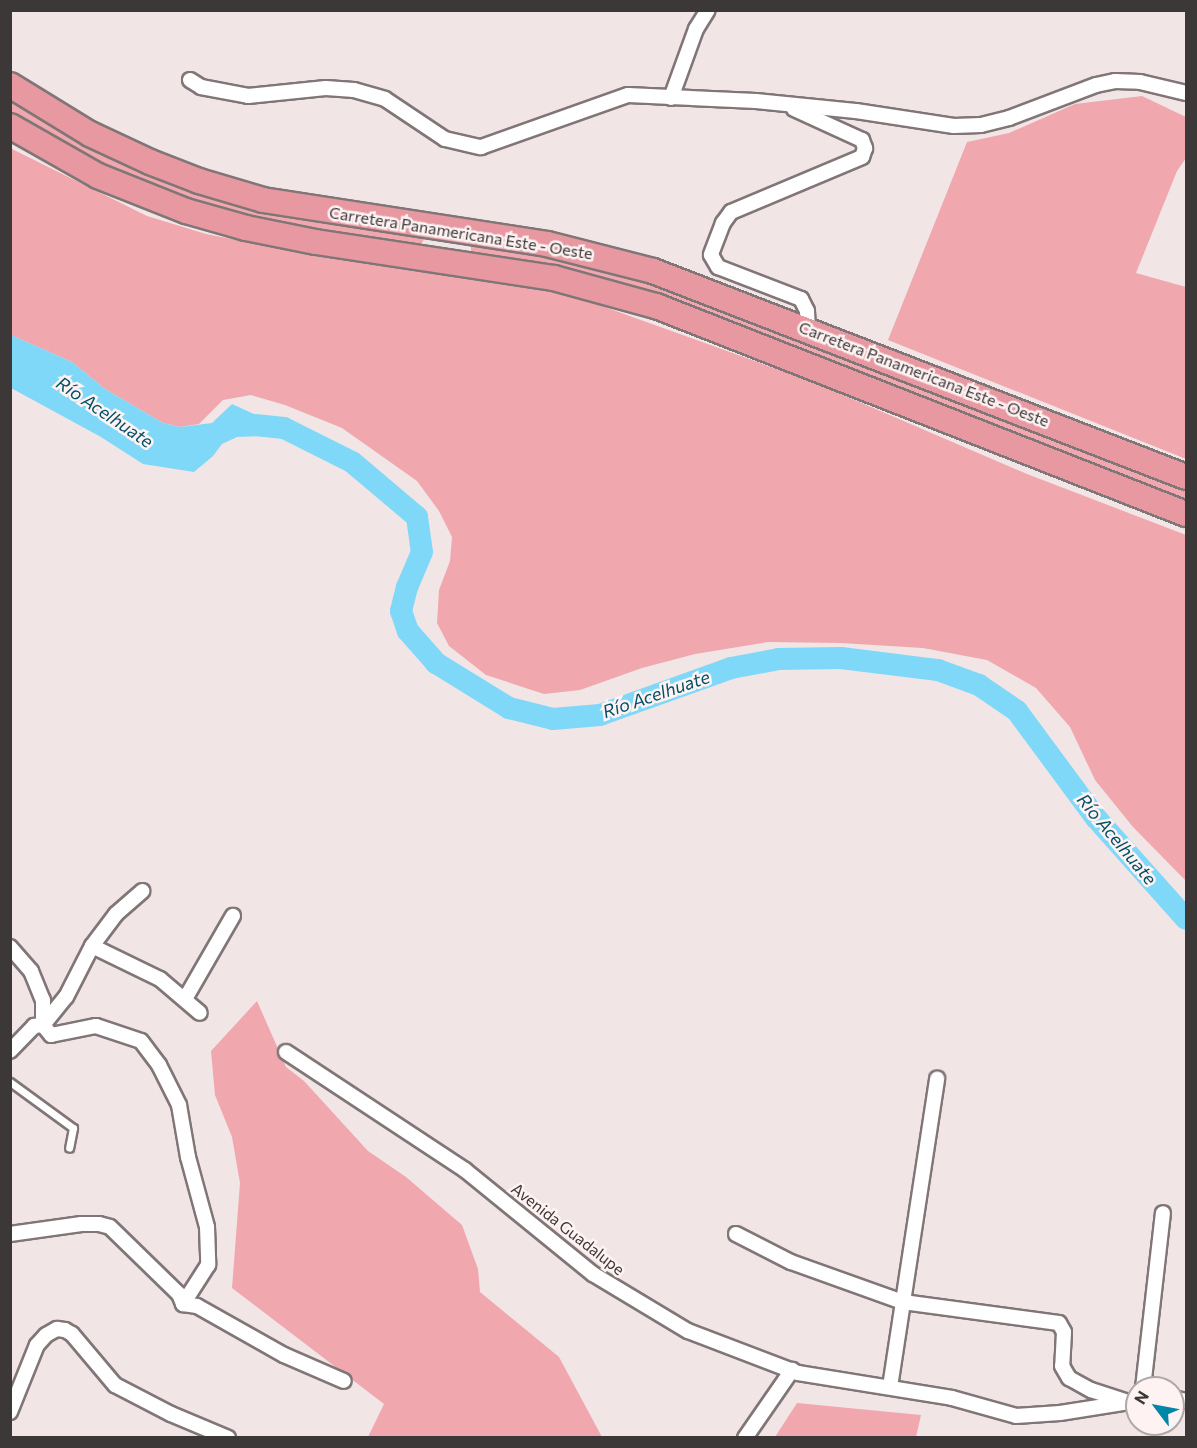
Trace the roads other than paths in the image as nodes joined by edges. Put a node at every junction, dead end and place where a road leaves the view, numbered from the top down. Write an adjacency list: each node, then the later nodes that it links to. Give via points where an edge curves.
1 (708, 10): 5 (street, via 696,29)
2 (190, 80): 5 (street, via 201,87 248,96 326,88 354,90 385,99 445,139 481,147 628,95)
3 (10, 85): 8 (highway, Carretera Panamericana Este - Oeste, via 90,134 199,181 263,200)
4 (1186, 93): 6 (street, via 1140,82 1115,81 1009,118 954,126)
5 (671, 98): 6 (street)
6 (781, 104): 12 (street, via 862,140 862,157 730,212 711,255 718,267 801,299 807,311)
7 (10, 126): 10 (highway, Carretera Panamericana Este - Oeste, via 98,176 186,211 279,235)
8 (421, 224): 9 (highway, Carretera Panamericana Este - Oeste); 10 (highway, via 429,231 432,242 425,253)
9 (472, 232): 11 (highway, via 462,249); 12 (highway, Carretera Panamericana Este - Oeste, via 617,260)
10 (415, 256): 11 (highway, Carretera Panamericana Este - Oeste)
11 (469, 263): 14 (highway, Carretera Panamericana Este - Oeste, via 554,278 656,306)
12 (808, 328): 13 (highway, Carretera Panamericana Este - Oeste)
13 (1186, 477)
14 (1186, 514)
15 (142, 891): 17 (street, via 116,914)
16 (233, 916): 19 (street)
17 (92, 946): 19 (street, via 160,979); 21 (street, via 66,997)
18 (10, 947): 21 (street, via 32,971 43,1000)
19 (185, 999): 20 (street)
20 (200, 1013)
21 (43, 1024): 22 (street, via 34,1026); 31 (street, via 51,1035 96,1026 141,1041 159,1065 179,1105 207,1227 208,1265)
22 (10, 1051)
23 (286, 1052): 32 (street, Avenida Guadalupe, via 465,1170 593,1274 688,1331)
24 (938, 1079): 30 (street)
25 (10, 1082): 26 (lane, via 73,1128)
26 (69, 1148)
27 (1163, 1213): 33 (street)
28 (10, 1234): 31 (street, via 81,1224 110,1227 179,1294)
29 (736, 1234): 30 (street, via 791,1262)
30 (903, 1302): 35 (street); 36 (street, via 1059,1323 1064,1332 1062,1366 1069,1378 1091,1390)
31 (183, 1304): 34 (street, via 196,1306 284,1354)
32 (792, 1370): 35 (street, Avenida Guadalupe); 40 (street)
33 (1144, 1376)
34 (344, 1381)
35 (890, 1387): 37 (street, Avenida Guadalupe, via 952,1398 1016,1416)
36 (1125, 1400)
37 (1125, 1403)
38 (10, 1412): 39 (street, via 37,1345 57,1329 72,1334 115,1385)
39 (228, 1437)
40 (745, 1437)

